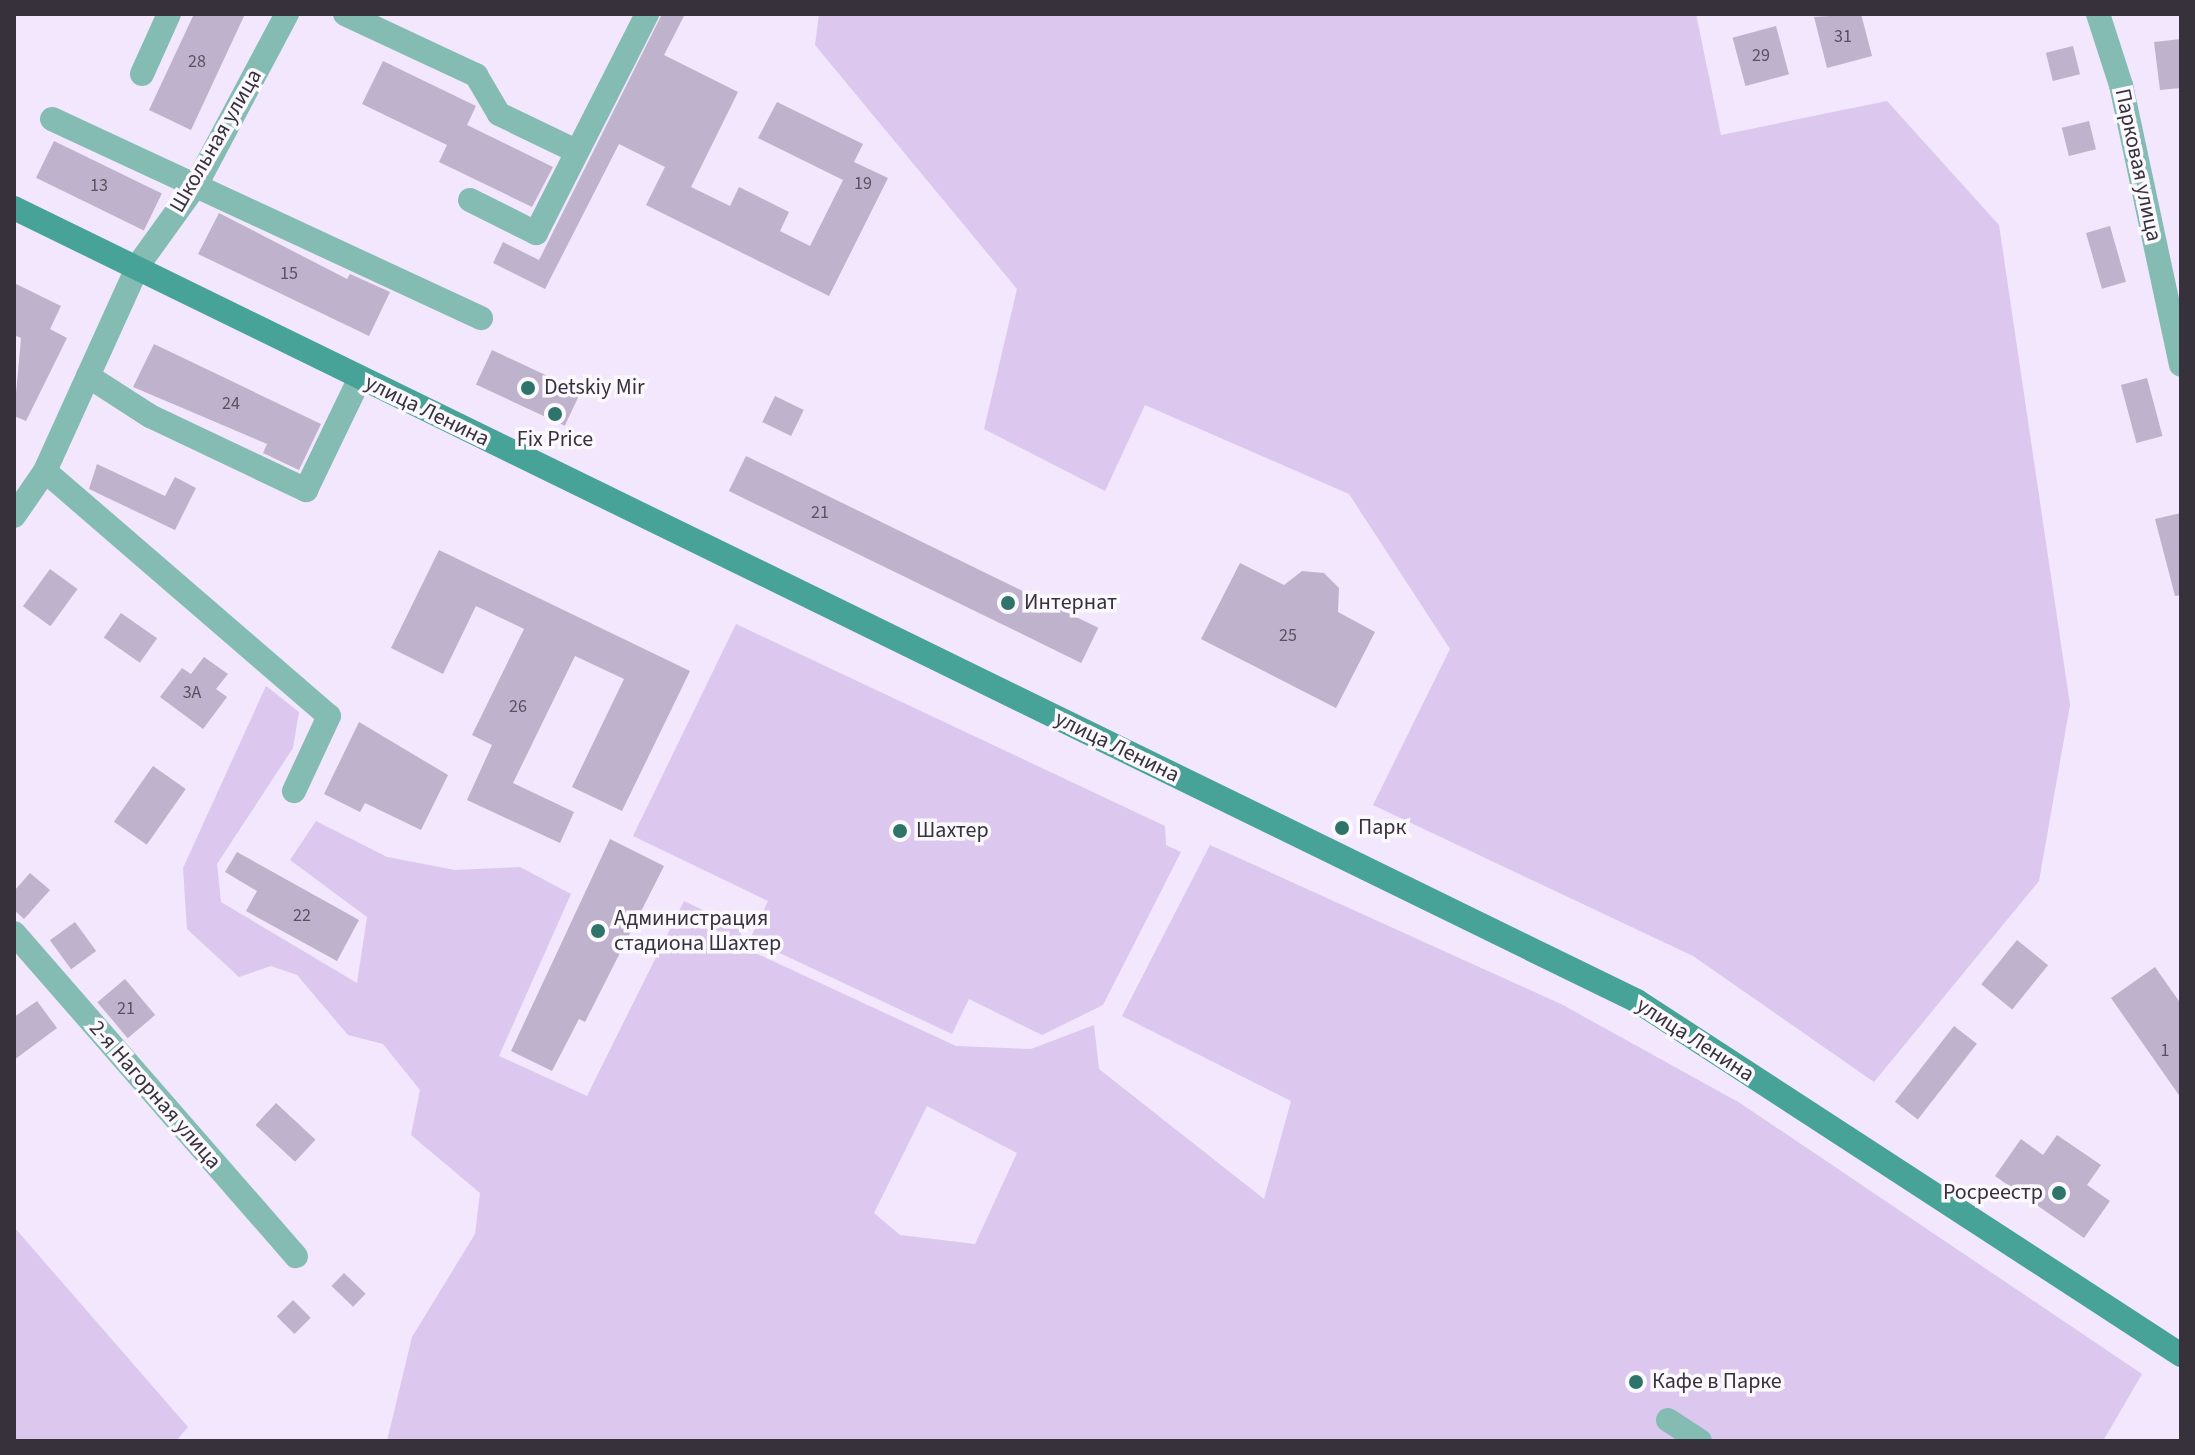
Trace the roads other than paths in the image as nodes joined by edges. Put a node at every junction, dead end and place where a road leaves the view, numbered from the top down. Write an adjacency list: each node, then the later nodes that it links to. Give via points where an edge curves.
1 (169, 14): 6 (street)
2 (287, 14): 9 (street, Школьная улица)
3 (345, 14): 8 (street, via 476,75 499,114)
4 (647, 14): 8 (street)
5 (2098, 14): 14 (street, Парковая улица, via 2121,85)
6 (142, 74)
7 (52, 119): 9 (street)
8 (576, 151): 10 (street, via 536,233)
9 (196, 185): 12 (street, Школьная улица); 13 (street)
10 (470, 200)
11 (14, 208): 12 (main road, улица Ленина)
12 (139, 264): 15 (street, Школьная улица); 16 (main road, улица Ленина)
13 (481, 318)
14 (2181, 365)
15 (88, 376): 16 (street, via 150,416 306,490); 17 (street, Школьная улица)
16 (360, 378): 22 (main road, улица Ленина, via 1637,1001)
17 (45, 471): 18 (street, Школьная улица); 19 (street, via 329,716)
18 (14, 516)
19 (294, 791)
20 (14, 933): 21 (street, 2-я Нагорная улица)
21 (296, 1256)
22 (2181, 1355)
23 (1668, 1420): 24 (street)
24 (1700, 1441)

